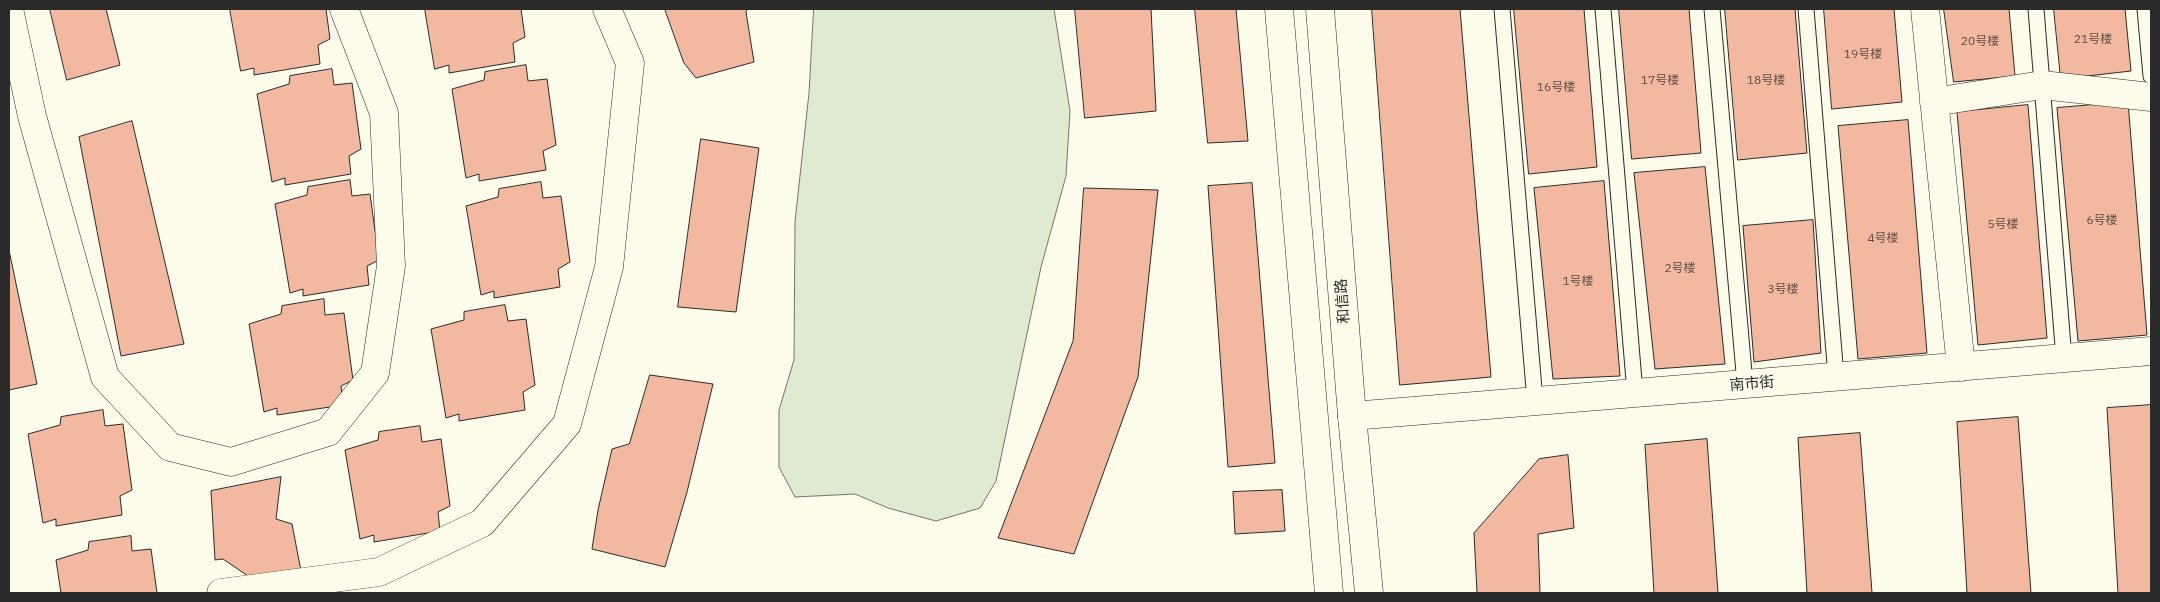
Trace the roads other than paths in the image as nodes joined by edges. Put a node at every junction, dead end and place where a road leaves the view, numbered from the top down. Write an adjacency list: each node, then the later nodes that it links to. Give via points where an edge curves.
1 (9, 9): 17 (street)
2 (344, 9): 17 (street, via 384,113 391,266 375,373 328,432 230,462 170,447 105,377)
3 (607, 9): 26 (street, via 630,63 609,267 567,424 482,523 379,572)
4 (1280, 9): 27 (street)
5 (1320, 9): 25 (street, 和信路)
6 (1502, 9): 24 (lane)
7 (1603, 9): 23 (lane)
8 (1712, 9): 22 (lane)
9 (1806, 9): 21 (lane)
10 (1925, 9): 16 (street)
11 (2036, 9): 14 (lane)
12 (2145, 9): 13 (lane)
13 (2151, 76)
14 (2042, 85): 15 (street); 16 (street); 19 (lane)
15 (2151, 97)
16 (1934, 102): 20 (street)
17 (20, 119)
18 (2151, 351): 19 (street, 南市街)
19 (2064, 358): 20 (street, 南市街)
20 (1961, 367): 21 (street, 南市街)
21 (1836, 377): 22 (street, 南市街)
22 (1744, 384): 23 (street, 南市街)
23 (1635, 393): 24 (street, 南市街)
24 (1535, 402): 25 (street, 南市街)
25 (1352, 416): 28 (street, 和信路)
26 (221, 593)
27 (1329, 593)
28 (1369, 593)

